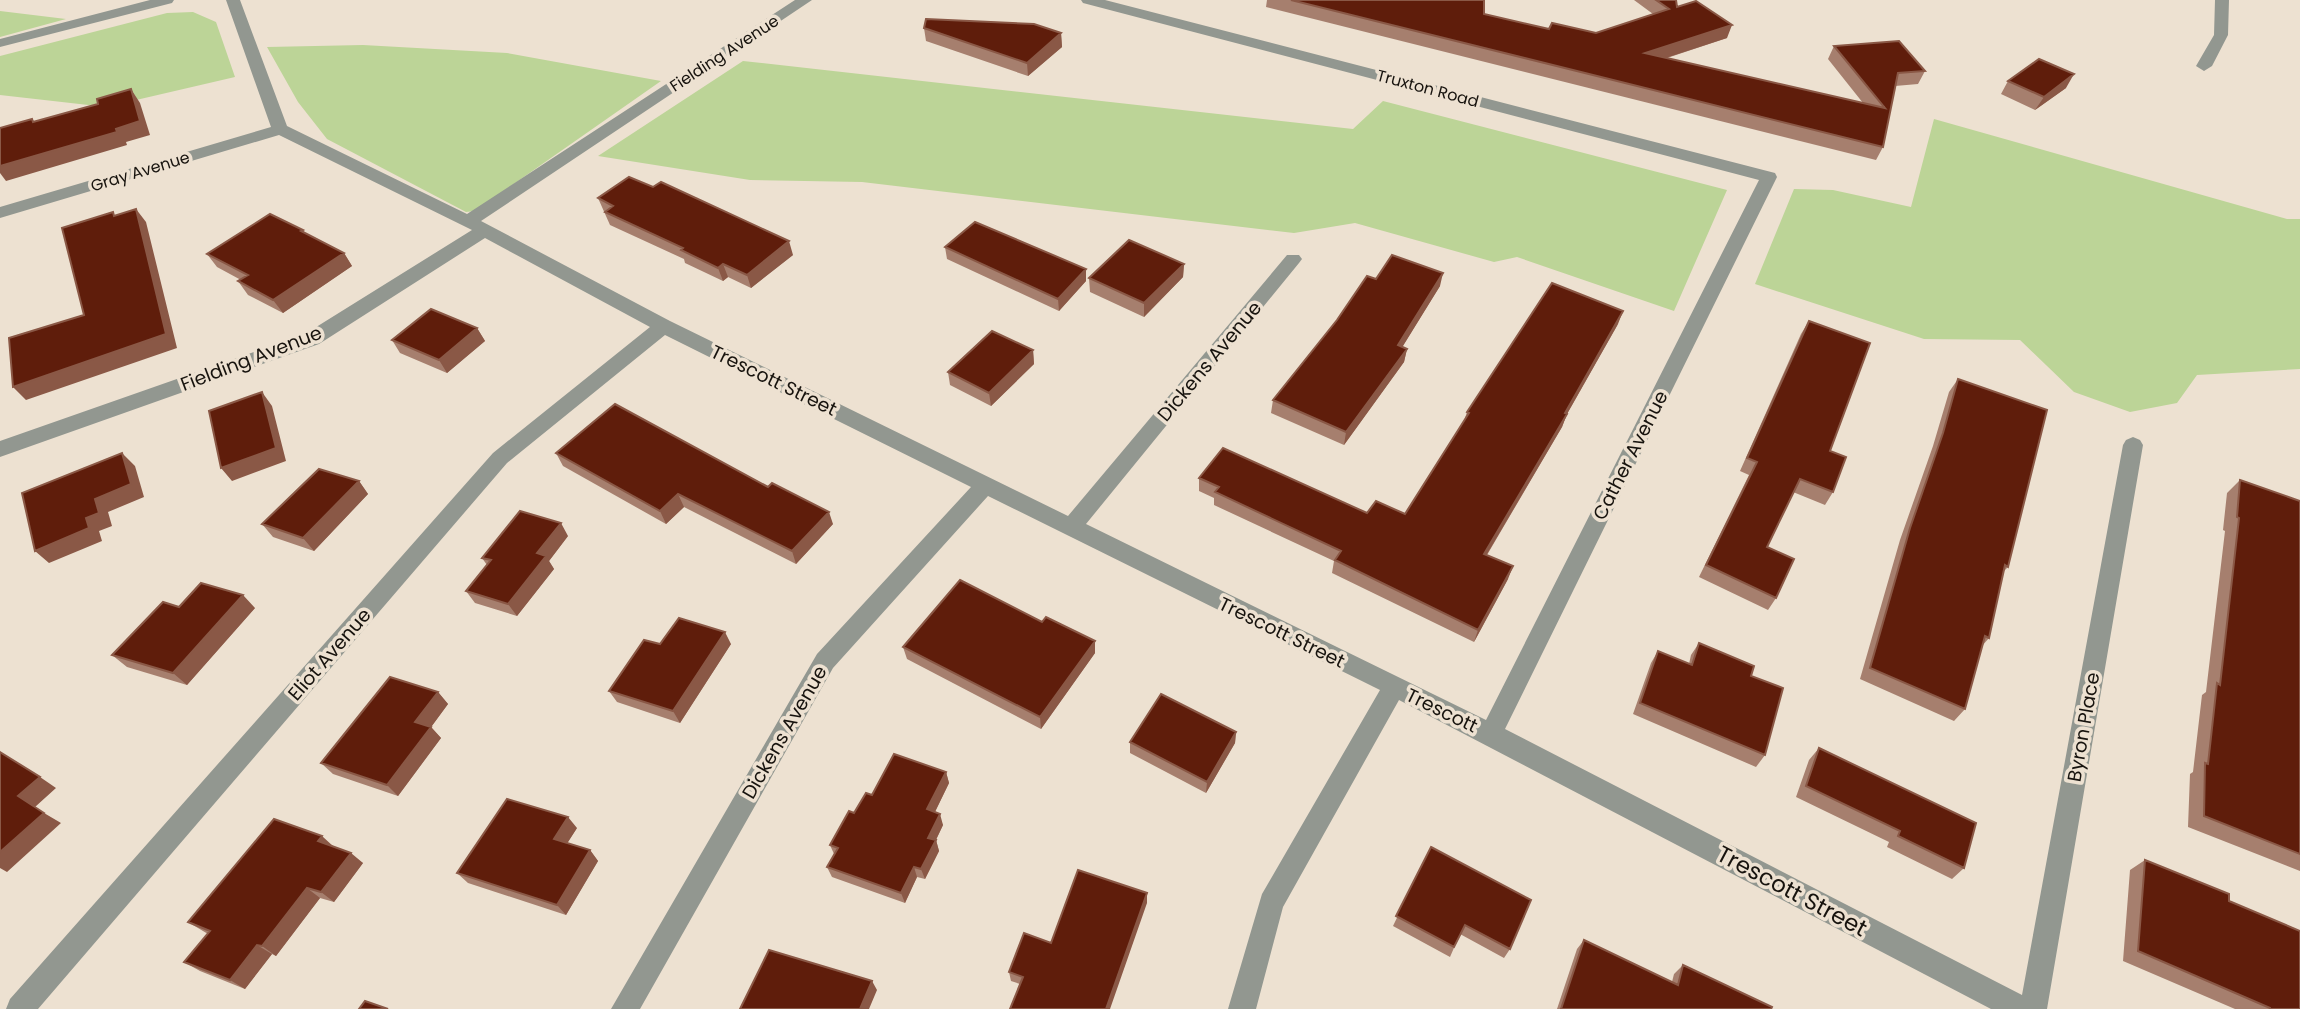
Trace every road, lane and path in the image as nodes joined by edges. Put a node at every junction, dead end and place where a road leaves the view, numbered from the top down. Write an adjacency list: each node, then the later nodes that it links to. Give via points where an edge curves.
1 (167, 0): 6 (street)
2 (233, 0): 8 (street)
3 (805, 0): 11 (street, Fielding Avenue)
4 (1088, 0): 9 (street, Truxton Road)
5 (2222, 0): 7 (street, via 2221,35)
6 (0, 43)
7 (2204, 66)
8 (280, 129): 10 (street, Gray Avenue); 11 (street, Trescott Street)
9 (1769, 177): 19 (street, Cather Avenue)
10 (0, 213)
11 (476, 226): 13 (street, Trescott Street); 15 (street, Fielding Avenue, via 312,339)
12 (1293, 259): 17 (street, Dickens Avenue)
13 (663, 326): 16 (street, Trescott Street); 20 (street, Eliot Avenue, via 500,458)
14 (2133, 444): 24 (street, Byron Place)
15 (0, 449)
16 (985, 485): 17 (street, Trescott Street); 21 (street, Dickens Avenue, via 825,661)
17 (1071, 527): 18 (street, Trescott Street)
18 (1394, 687): 19 (street, Trescott); 22 (street, via 1271,903)
19 (1491, 734): 23 (street, Trescott Street)
20 (20, 1009)
21 (625, 1009)
22 (1242, 1009)
23 (2019, 1009)
24 (2033, 1009)

